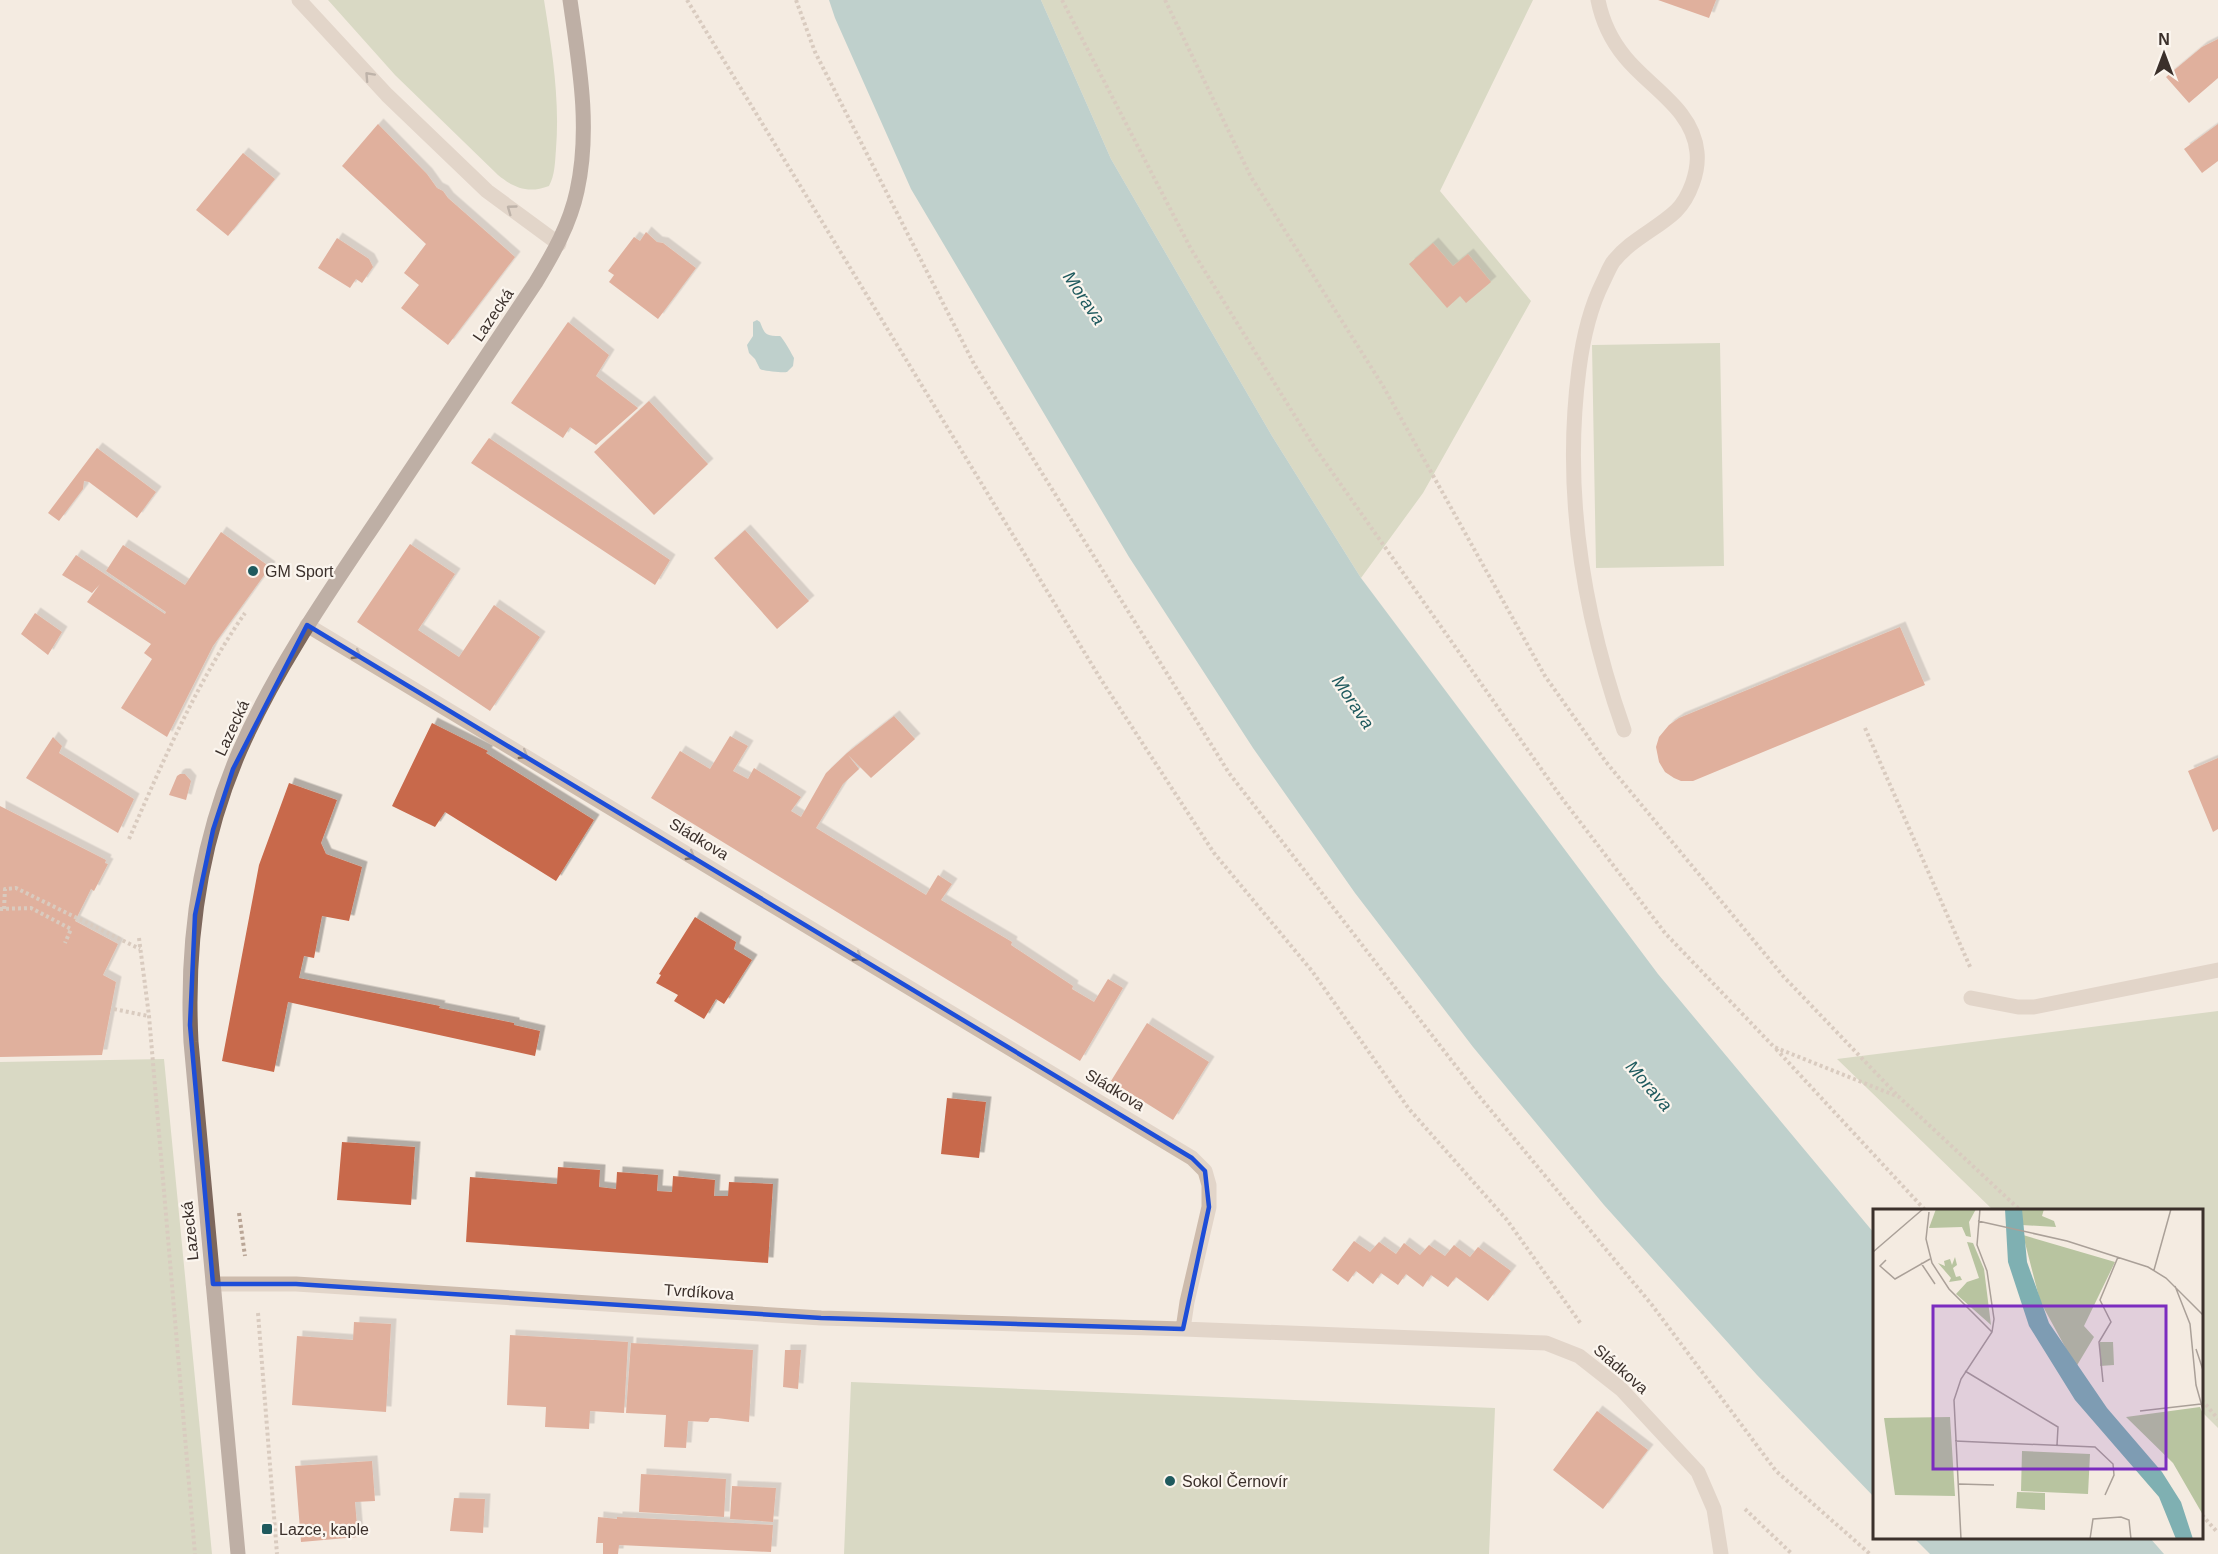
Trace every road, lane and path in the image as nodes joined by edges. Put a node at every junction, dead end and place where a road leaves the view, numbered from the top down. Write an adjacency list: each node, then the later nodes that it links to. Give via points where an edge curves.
1 (299, 0): 8 (street, one-way to 1, via 487,191 387,95)
2 (570, 0): 8 (main road, Lazecká, via 580,63 584,129 577,191)
3 (687, 0): 31 (path, via 1100,678 1214,853 1312,971 1409,1109 1507,1220)
4 (796, 0): 42 (path, via 815,51 974,364 1229,773 1479,1096 1652,1305 1776,1471)
5 (1062, 0): 22 (path, via 1191,249 1313,446 1568,807 1665,933)
6 (1165, 0): 23 (path, via 1251,177 1383,386 1545,676 1606,762 1784,977)
7 (1598, 0): 12 (street, via 1612,38 1625,57 1686,120 1697,153 1694,182 1678,210 1640,236 1613,262 1591,308 1580,356 1573,458 1576,523 1596,640)
8 (559, 244): 10 (main road, Lazecká)
9 (245, 613): 13 (path, via 219,650)
10 (307, 625): 28 (main road, Lazecká, via 268,693 237,759 215,820 198,896 191,958 190,1025); 30 (street, Sládkova, one-way to 30, via 1192,1158 1205,1171 1209,1207)
11 (1865, 728): 19 (path, via 1962,947)
12 (1623, 730)
13 (129, 839)
14 (2, 909): 16 (path, via 31,908 71,929); 17 (path, via 5,889 16,888)
15 (139, 938): 17 (path)
16 (65, 943)
17 (140, 949): 21 (path)
18 (2218, 970): 19 (street, via 2034,1007)
19 (1977, 999)
20 (114, 1009): 21 (path)
21 (149, 1016): 37 (path)
22 (1774, 1047): 23 (path); 25 (path)
23 (1899, 1097): 26 (path)
24 (238, 1204): 27 (path)
25 (1924, 1209)
26 (2019, 1209)
27 (246, 1263)
28 (213, 1284): 30 (street, Tvrdíkova, via 296,1284 820,1318); 38 (main road, Lazecká)
29 (258, 1310): 39 (path)
30 (1183, 1329): 40 (street, Sládkova, via 1546,1342 1568,1351 1621,1389 1698,1472 1714,1509)
31 (1586, 1332)
32 (2203, 1401): 33 (path)
33 (2218, 1419)
34 (1744, 1508): 41 (path)
35 (2203, 1516): 36 (path)
36 (2218, 1533)
37 (195, 1554)
38 (238, 1554)
39 (277, 1554)
40 (1721, 1554)
41 (1792, 1554)
42 (1870, 1554)

